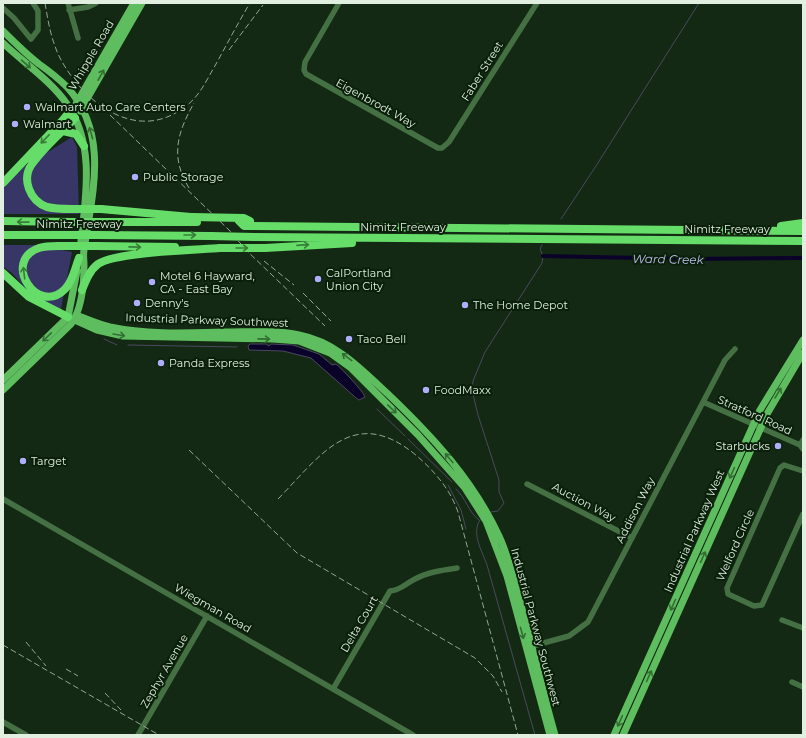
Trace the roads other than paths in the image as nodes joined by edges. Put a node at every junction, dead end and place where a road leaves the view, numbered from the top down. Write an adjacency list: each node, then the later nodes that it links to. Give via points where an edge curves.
1 (33, 3): 8 (street, via 38,11 38,30 31,39)
2 (68, 3): 9 (street)
3 (96, 3): 9 (street)
4 (134, 3): 13 (main road, Whipple Road)
5 (142, 3): 14 (main road, Whipple Road, one-way to 5)
6 (339, 3): 18 (street, Eigenbrodt Way, via 305,62 304,70 309,77 433,147)
7 (537, 3): 18 (street, Faber Street, via 449,142)
8 (3, 8)
9 (69, 10): 11 (street)
10 (3, 30): 13 (main road, via 56,77)
11 (78, 38)
12 (3, 43): 15 (main road, one-way to 15, via 56,92)
13 (77, 101): 14 (main road); 15 (main road, Whipple Road)
14 (82, 109): 15 (main road, Whipple Road); 34 (main road, one-way to 14, via 96,153)
15 (73, 114): 16 (highway); 17 (main road); 19 (highway, one-way to 19, via 62,121)
16 (63, 131): 17 (highway, via 76,134); 20 (highway, bridge, via 32,164 28,175 32,195 43,205 52,208 101,209)
17 (84, 146): 32 (main road, via 86,195)
18 (442, 148)
19 (3, 183)
20 (195, 220): 21 (highway, Nimitz Freeway, one-way to 21, bridge); 22 (highway, Nimitz Freeway); 23 (highway, bridge, via 244,218)
21 (3, 221)
22 (239, 221): 23 (highway, Nimitz Freeway); 25 (highway, via 244,226)
23 (250, 221): 24 (highway, Nimitz Freeway, via 781,226)
24 (803, 224)
25 (803, 231)
26 (3, 235): 28 (highway, Nimitz Freeway, one-way to 28, bridge)
27 (803, 236): 28 (highway, via 283,232)
28 (272, 237): 29 (highway, Nimitz Freeway)
29 (391, 239): 30 (highway, Nimitz Freeway); 31 (highway, one-way to 29, bridge, via 382,243)
30 (803, 241)
31 (220, 248): 32 (highway, one-way to 31, bridge, via 69,284 55,295 38,294 26,283 23,270 25,261 41,247); 34 (highway, via 115,257 98,264 90,273)
32 (79, 258): 35 (main road)
33 (3, 272): 35 (highway, via 29,297)
34 (82, 290): 35 (main road)
35 (72, 317): 36 (main road, Industrial Parkway Southwest, via 97,330 123,336); 40 (main road, one-way to 40); 41 (main road)
36 (246, 335): 44 (main road, Industrial Parkway Southwest, one-way to 36, via 356,364 328,344 299,335 267,332); 45 (main road, Industrial Parkway Southwest, one-way to 45, via 299,341 330,353 351,368)
37 (803, 340): 43 (main road, Industrial Parkway West, via 767,397)
38 (735, 349): 42 (street, Addison Way, via 725,360)
39 (803, 353): 43 (main road, Industrial Parkway West, one-way to 39)
40 (3, 380)
41 (3, 390)
42 (703, 402): 43 (street, Stratford Road); 52 (street, Addison Way)
43 (757, 426): 46 (street, Stratford Road); 67 (main road, Industrial Parkway West, one-way to 67); 68 (main road, Industrial Parkway West, one-way to 43)
44 (426, 432): 45 (main road); 50 (main road, Industrial Parkway Southwest, one-way to 44, via 470,484)
45 (418, 435): 50 (main road, Industrial Parkway Southwest)
46 (802, 445)
47 (803, 471): 51 (street, Welford Circle, via 789,465 780,468 727,588 728,594 754,606 762,605)
48 (526, 484): 52 (street, Auction Way)
49 (3, 499): 54 (street, Wiegman Road)
50 (478, 502): 57 (main road, Industrial Parkway Southwest, via 497,539)
51 (803, 514)
52 (632, 538): 57 (street, Addison Way, via 588,622 569,636)
53 (457, 568): 60 (street, Delta Court, via 435,571 414,579 399,590 390,591)
54 (207, 616): 60 (street, Wiegman Road); 63 (street, Zephyr Avenue)
55 (782, 620): 56 (street)
56 (802, 626)
57 (529, 647): 65 (main road, Industrial Parkway Southwest); 66 (main road, Industrial Parkway Southwest)
58 (792, 682): 59 (street)
59 (803, 688)
60 (333, 689): 64 (street, Wiegman Road)
61 (3, 722): 62 (street)
62 (26, 735)
63 (138, 735)
64 (412, 735)
65 (550, 735)
66 (555, 735)
67 (614, 735)
68 (623, 735)

